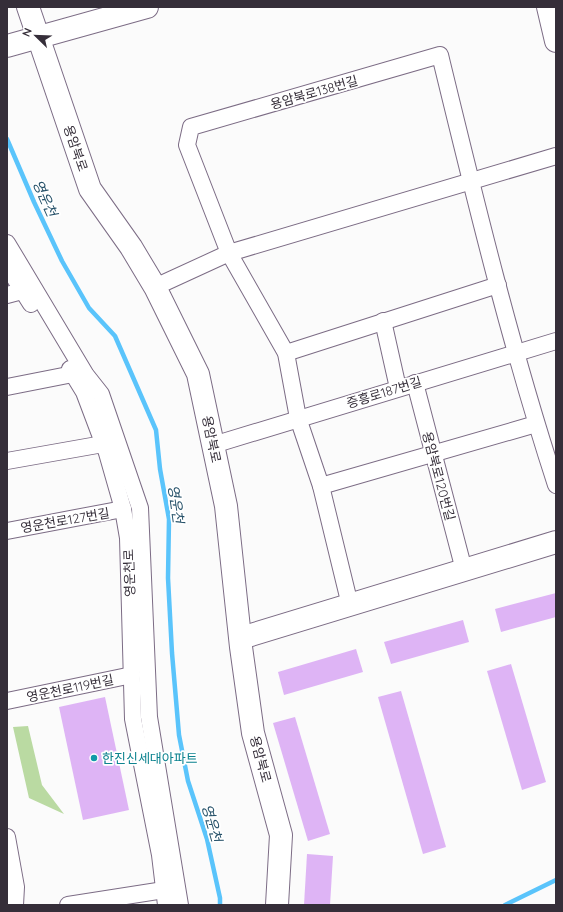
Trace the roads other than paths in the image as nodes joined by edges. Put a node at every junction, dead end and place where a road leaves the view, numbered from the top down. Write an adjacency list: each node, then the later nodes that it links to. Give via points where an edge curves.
1 (28, 7): 4 (street, 용암북로)
2 (147, 7): 4 (street)
3 (548, 7): 5 (street)
4 (39, 38): 6 (street); 13 (street, 용암북로, via 90,189)
5 (556, 41)
6 (7, 46)
7 (556, 156): 8 (street)
8 (470, 181): 10 (street); 10 (street, 용암북로138번길, via 440,55 191,127 187,145); 12 (street, 용암북로138번길)
9 (7, 243): 44 (street, via 86,375 101,394 140,508 149,717)
10 (228, 253): 13 (street); 18 (street, 용암북로138번길)
11 (7, 266): 14 (street, 영운천로)
12 (498, 285): 16 (street); 19 (street, 용암북로138번길)
13 (155, 287): 27 (street, 용암북로, via 198,374)
14 (22, 291): 15 (street); 20 (street, 영운천로)
15 (7, 295)
16 (383, 322): 18 (street); 23 (street)
17 (556, 341): 19 (street, 중흥로187번길)
18 (286, 353): 24 (street, 용암북로138번길)
19 (517, 354): 21 (street, 중흥로187번길); 25 (street)
20 (73, 374): 22 (street); 26 (street, 영운천로, via 84,392)
21 (414, 383): 23 (street, 중흥로187번길); 28 (street, 용암북로120번길)
22 (7, 387)
23 (398, 388): 24 (street, 중흥로187번길)
24 (298, 418): 27 (street, 중흥로187번길); 31 (street, 용암북로138번길)
25 (536, 424): 28 (street); 30 (street)
26 (103, 444): 29 (street); 32 (street, 영운천로)
27 (213, 445): 37 (street, 용암북로, via 226,506)
28 (433, 454): 31 (street); 35 (street, 용암북로120번길)
29 (7, 461)
30 (556, 485)
31 (321, 486): 36 (street, 용암북로138번길)
32 (123, 509): 33 (street, 영운천로127번길); 38 (street, 영운천로, via 128,538)
33 (7, 531)
34 (556, 542): 35 (street)
35 (464, 570): 36 (street)
36 (350, 605): 37 (street)
37 (241, 638): 45 (street, 용암북로, via 253,733 281,835)
38 (132, 675): 39 (street, 영운천로119번길); 41 (street, 영운천로, via 133,719 160,855)
39 (7, 701)
40 (7, 837): 42 (street, via 16,886)
41 (165, 898): 43 (street)
42 (15, 905)
43 (68, 905)
44 (180, 905)
45 (278, 905)

